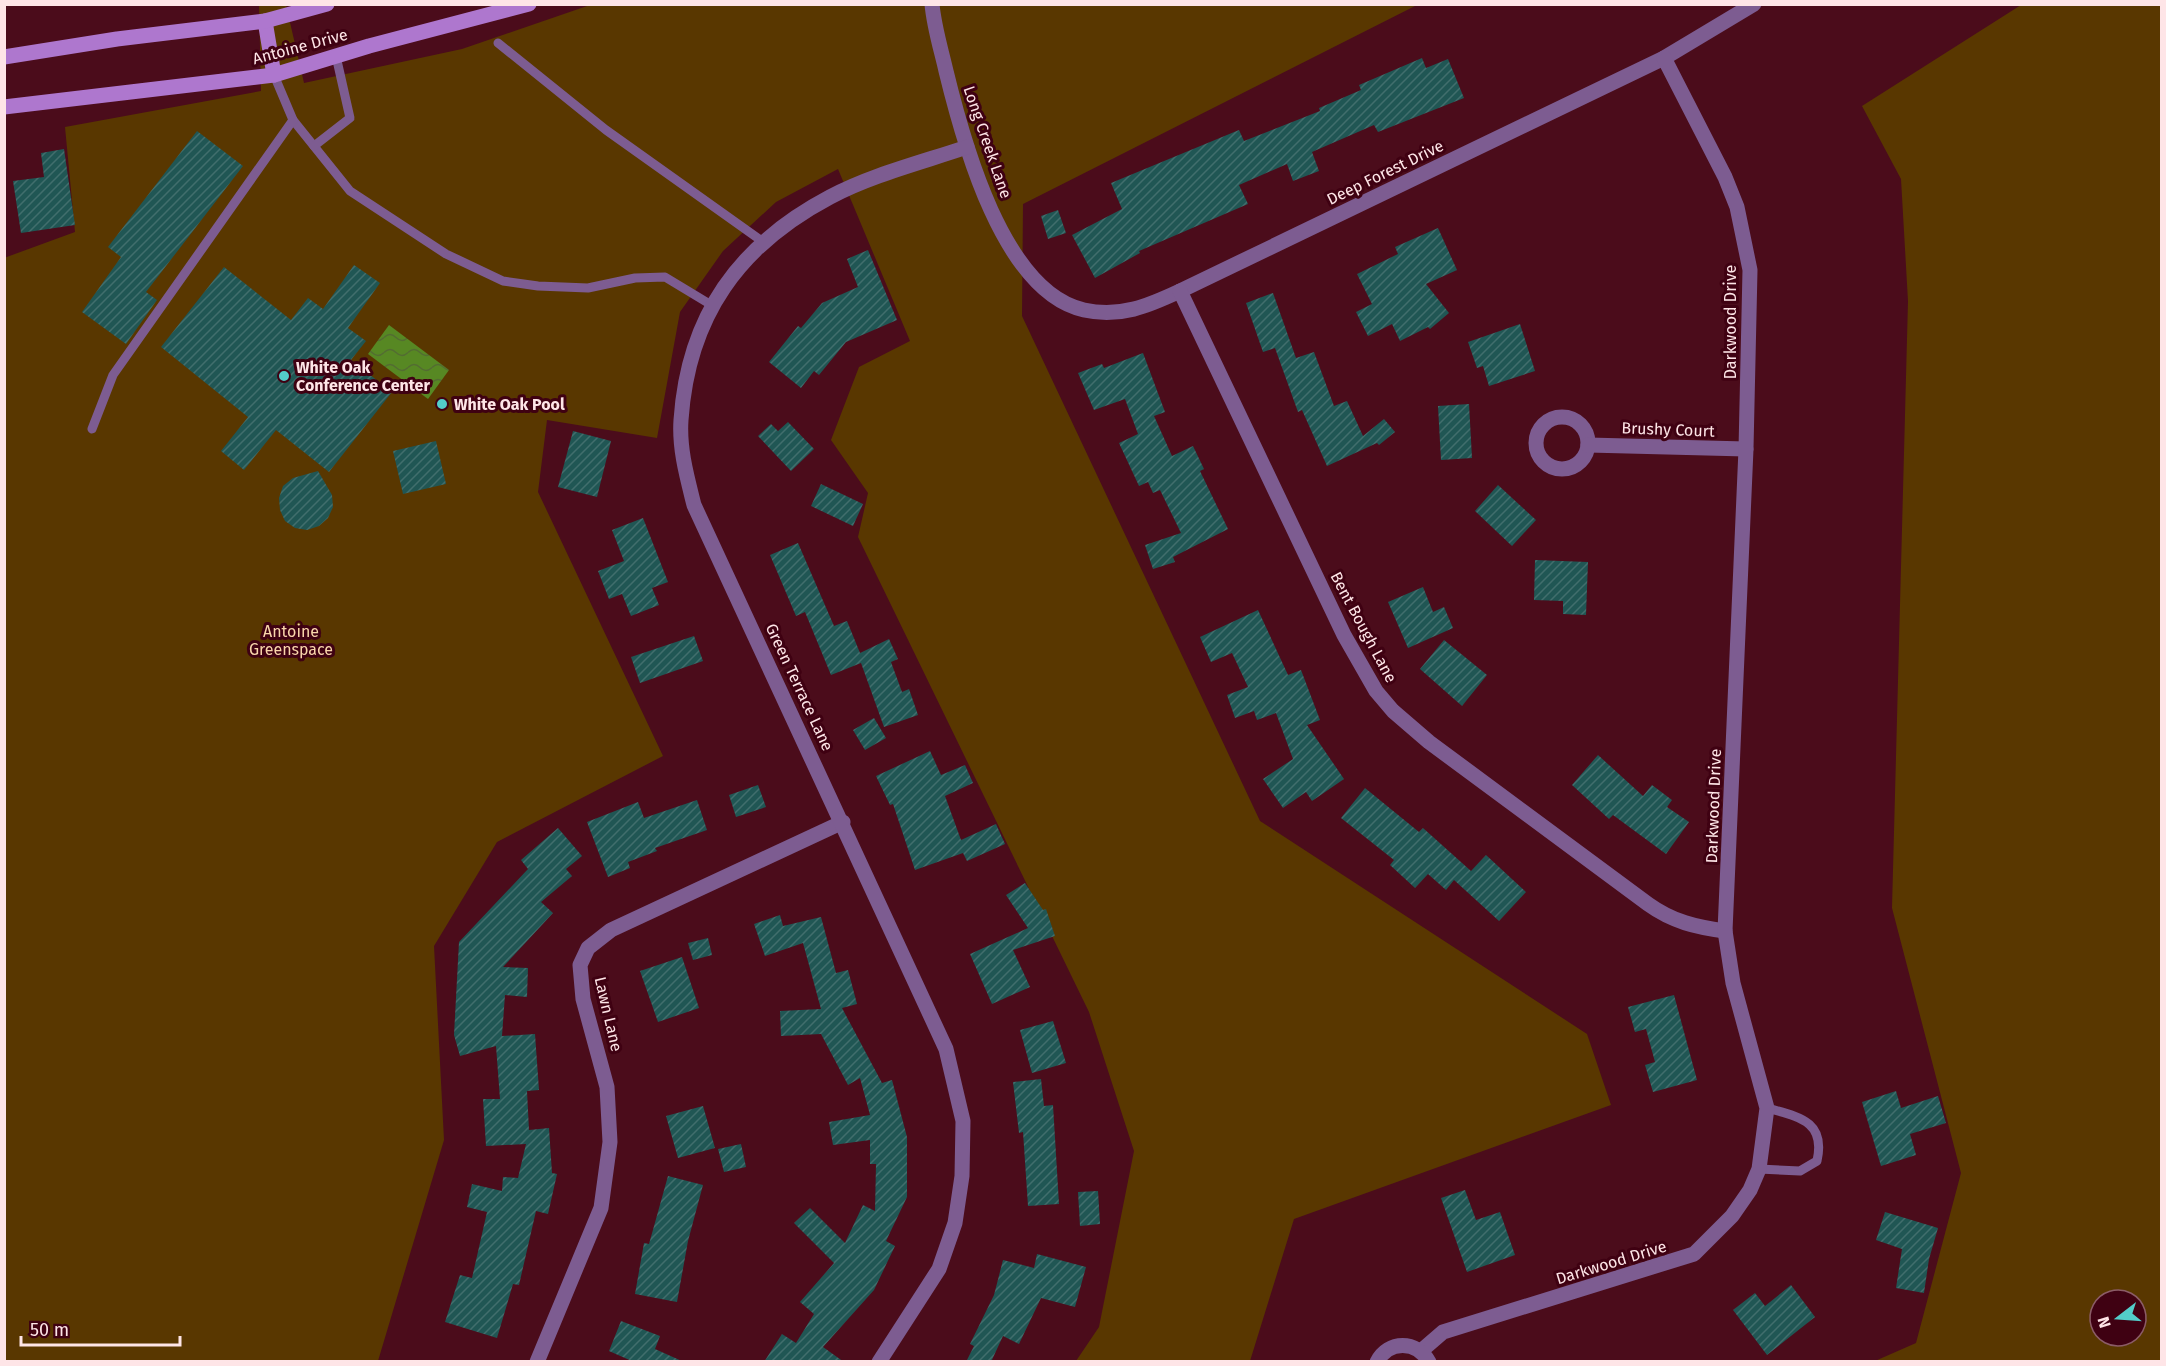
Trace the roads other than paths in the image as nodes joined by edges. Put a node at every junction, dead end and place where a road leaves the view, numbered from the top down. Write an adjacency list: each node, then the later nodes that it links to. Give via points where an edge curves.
1 (327, 4): 5 (main road, Antoine Drive)
2 (1754, 4): 9 (street, Deep Forest Drive)
3 (522, 6): 7 (main road, Antoine Drive)
4 (930, 8): 14 (street, Long Creek Lane)
5 (265, 21): 8 (main road, Antoine Drive); 10 (main road)
6 (498, 43): 15 (lane, via 606,130)
7 (336, 56): 10 (main road, Antoine Drive); 13 (lane, via 350,118)
8 (4, 57)
9 (1664, 58): 17 (street, Deep Forest Drive); 21 (street, Darkwood Drive, via 1725,177 1746,241 1751,301)
10 (274, 75): 11 (main road, Antoine Drive); 12 (lane)
11 (4, 106)
12 (293, 120): 13 (lane); 19 (lane, via 113,375)
13 (314, 146): 18 (lane, via 350,191 446,254 503,281 588,288 635,278 665,277)
14 (967, 147): 15 (street, Green Terrace Lane, via 831,196); 16 (street, Long Creek Lane, via 997,223)
15 (762, 241): 18 (street, Green Terrace Lane, via 734,272)
16 (1029, 273): 17 (street, Deep Forest Drive, via 1064,302 1104,314 1144,308)
17 (1180, 291): 23 (street, Bent Bough Lane, via 1344,635 1376,691 1393,711 1429,742 1667,917)
18 (713, 306): 22 (street, Green Terrace Lane, via 691,362 681,421 683,460 694,505)
19 (92, 429)
20 (1588, 445): 21 (street, Brushy Court)
21 (1746, 449): 23 (street, Darkwood Drive)
22 (843, 822): 27 (street, Lawn Lane, via 611,930 588,948 580,965 583,999 607,1087 610,1142 601,1208); 28 (street, Green Terrace Lane, via 946,1049 963,1121 962,1176 955,1223 939,1269)
23 (1725, 932): 24 (street, Darkwood Drive, via 1733,983)
24 (1767, 1108): 25 (street, Darkwood Drive); 25 (lane, via 1802,1118 1817,1132 1821,1145 1817,1161 1800,1171)
25 (1759, 1168): 26 (street, Darkwood Drive, via 1732,1216 1694,1254 1443,1332 1431,1339)
26 (1425, 1356): 29 (street, Darkwood Drive, via 1402,1344 1384,1351)
27 (537, 1362)
28 (879, 1362)
29 (1377, 1362)

